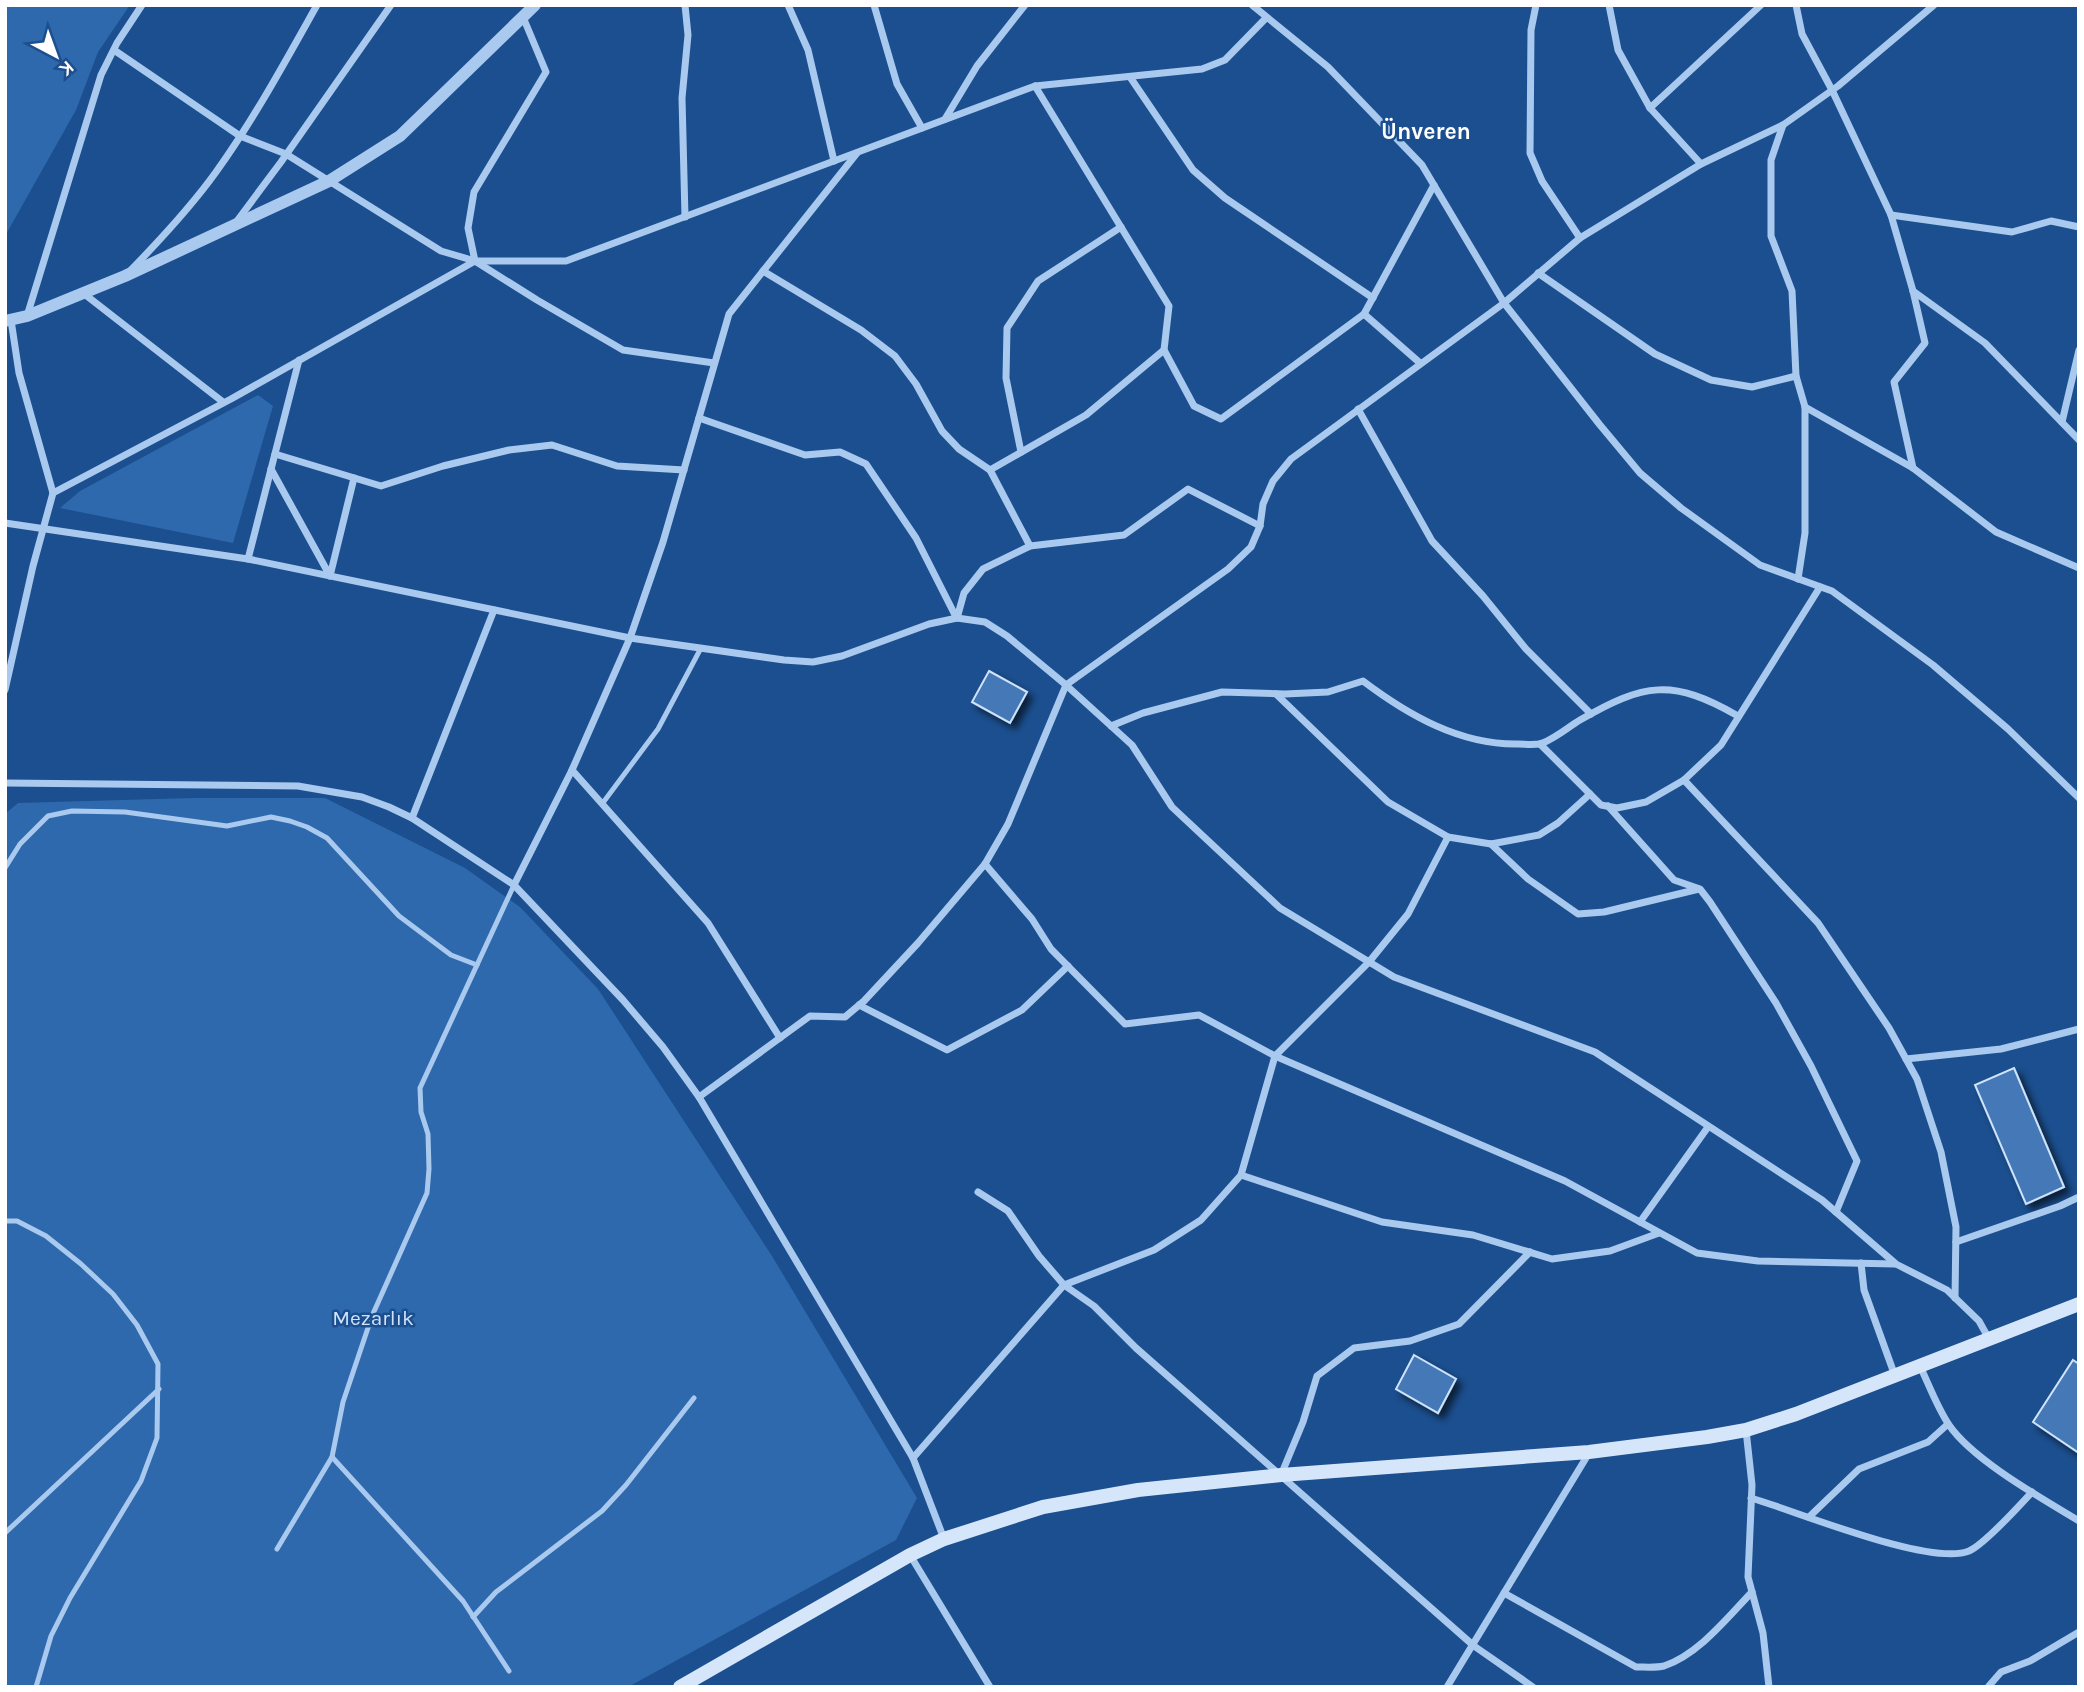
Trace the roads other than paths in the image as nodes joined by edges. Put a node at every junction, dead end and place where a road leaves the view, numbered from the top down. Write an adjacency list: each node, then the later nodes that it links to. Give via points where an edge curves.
1 (142, 5): 17 (street)
2 (317, 5): 25 (street)
3 (391, 5): 27 (street)
4 (535, 5): 15 (street)
5 (685, 5): 33 (street)
6 (788, 5): 28 (street, via 808,50)
7 (874, 5): 24 (street, via 897,84)
8 (1025, 5): 22 (street, via 977,66)
9 (1252, 5): 16 (street)
10 (1536, 5): 37 (street, via 1531,30 1531,153 1542,181)
11 (1609, 5): 21 (street, via 1618,50)
12 (1761, 5): 21 (street)
13 (1796, 5): 20 (street, via 1802,34)
14 (1934, 5): 20 (street)
15 (523, 17): 30 (street, via 400,136); 38 (street, via 546,72 474,192 468,229)
16 (1266, 18): 18 (street, via 1225,60 1202,69); 31 (street, via 1328,67 1422,165)
17 (114, 50): 25 (street); 47 (street, via 101,75)
18 (1130, 77): 19 (street); 44 (street, via 1192,170 1225,198)
19 (1035, 86): 22 (street); 35 (street)
20 (1832, 90): 23 (street); 32 (street)
21 (1650, 108): 29 (street)
22 (944, 119): 24 (street)
23 (1783, 125): 29 (street); 54 (street, via 1771,160 1771,236 1792,291)
24 (922, 128): 26 (street)
25 (240, 136): 27 (street); 41 (street, via 170,229)
26 (859, 152): 28 (street); 39 (street)
27 (286, 154): 30 (street); 34 (street)
28 (834, 161): 33 (street)
29 (1701, 163): 37 (street)
30 (329, 181): 34 (street); 38 (street, via 441,251)
31 (1434, 185): 44 (street); 45 (street)
32 (1891, 215): 36 (street, via 2012,232 2051,221); 42 (street)
33 (685, 217): 38 (street, via 566,261)
34 (234, 225): 41 (street)
35 (1121, 227): 49 (street, via 1169,306); 61 (street, via 1038,281 1007,328 1006,378)
36 (2079, 227)
37 (1580, 238): 40 (street)
38 (475, 261): 51 (street); 52 (street, via 624,350)
39 (763, 271): 52 (street, via 729,314); 66 (street, via 895,356 942,431)
40 (1538, 273): 45 (street); 54 (street, via 1655,354 1711,380 1752,387)
41 (125, 276): 43 (street)
42 (1913, 291): 59 (street, via 1985,343); 63 (street, via 1925,343 1894,382)
43 (83, 293): 47 (street); 55 (street)
44 (1373, 298): 46 (street)
45 (1504, 303): 53 (street); 76 (street, via 1640,473 1760,565)
46 (1364, 314): 49 (street, via 1221,419 1194,406); 53 (street)
47 (27, 316): 48 (street)
48 (8, 320): 68 (street)
49 (1164, 350): 61 (street, via 1086,415)
50 (2079, 350): 59 (street)
51 (299, 360): 55 (street); 62 (street)
52 (714, 363): 58 (street)
53 (1420, 363): 57 (street)
54 (1796, 376): 56 (street)
55 (223, 402): 68 (street)
56 (1805, 407): 63 (street); 76 (street, via 1805,533)
57 (1358, 409): 70 (street, via 1291,459 1273,481 1263,504); 85 (street, via 1432,541 1526,649)
58 (699, 418): 65 (street); 79 (street, via 805,455 840,452 866,464 916,538)
59 (2062, 422): 60 (street)
60 (2079, 440)
61 (1021, 452): 66 (street)
62 (275, 454): 64 (street); 67 (street)
63 (1913, 468): 74 (street, via 1996,532)
64 (271, 469): 73 (street); 75 (street)
65 (684, 470): 67 (street, via 617,466 552,445 509,450 382,486); 80 (street)
66 (990, 470): 72 (street)
67 (354, 478): 75 (street)
68 (53, 493): 71 (street)
69 (5, 523): 71 (street)
70 (1261, 526): 72 (street, via 1188,489 1124,535); 82 (street, via 1251,547 1228,569)
71 (43, 530): 73 (street); 83 (street)
72 (1030, 546): 79 (street, via 983,569 964,593)
73 (248, 559): 75 (street)
74 (2079, 568)
75 (330, 576): 78 (street)
76 (1798, 579): 77 (street)
77 (1821, 587): 86 (street); 93 (street, via 1933,664)
78 (494, 610): 80 (street); 96 (street)
79 (957, 618): 81 (street, via 813,662); 82 (street, via 985,622)
80 (630, 638): 81 (street); 89 (street)
81 (701, 648): 94 (lane, via 657,729)
82 (1066, 685): 87 (street); 99 (street, via 1008,824)
83 (5, 690)
84 (1276, 694): 87 (street, via 1222,692); 88 (street, via 1328,692 1363,681 1396,706 1441,729 1492,744); 97 (street, via 1388,802)
85 (1591, 714): 86 (street, via 1645,690 1664,688 1708,699); 88 (street)
86 (1738, 716): 90 (street, via 1721,745)
87 (1111, 726): 103 (street, via 1132,746 1172,807 1280,908)
88 (1540, 744): 92 (street)
89 (572, 770): 94 (street); 101 (street)
90 (1684, 780): 95 (street, via 1646,802); 110 (street, via 1818,923)
91 (5, 783): 96 (street, via 298,786 362,797)
92 (1590, 794): 95 (street); 98 (street, via 1539,835)
93 (2079, 798)
94 (602, 804): 108 (street, via 708,923)
95 (1608, 806): 102 (street, via 1674,880)
96 (412, 818): 101 (street)
97 (1448, 837): 98 (street); 103 (street, via 1408,914)
98 (1491, 844): 102 (street, via 1578,914)
99 (985, 864): 105 (street); 106 (street)
100 (5, 868): 104 (lane, via 20,844 48,816 72,811 125,812 227,826 271,817 327,838 399,916 451,955)
101 (514, 886): 104 (lane); 111 (street, via 623,1000)
102 (1700, 889): 116 (street, via 1776,1003 1857,1161)
103 (1368, 962): 109 (street); 112 (street, via 1394,977 1595,1052)
104 (477, 965): 135 (lane, via 421,1088 421,1112 428,1134 427,1193 372,1316 343,1402)
105 (1068, 966): 106 (street, via 1022,1010 947,1049); 109 (street, via 1125,1024 1199,1015)
106 (859, 1005): 108 (street, via 845,1017 810,1016)
107 (2079, 1029): 110 (street, via 2001,1049)
108 (780, 1038): 111 (street)
109 (1275, 1056): 113 (street); 118 (street, via 1565,1181)
110 (1906, 1059): 120 (street, via 1941,1152)
111 (699, 1097): 136 (street)
112 (1708, 1127): 116 (street); 118 (street)
113 (1241, 1175): 121 (street, via 1382,1222 1474,1235); 124 (street, via 1201,1220 1154,1250)
114 (978, 1192): 124 (street, via 1008,1211)
115 (2079, 1197): 120 (street)
116 (1836, 1212): 123 (street)
117 (5, 1221): 130 (lane, via 17,1221 46,1236 113,1294 158,1364)
118 (1640, 1222): 119 (street)
119 (1659, 1233): 121 (street, via 1610,1251 1552,1259); 122 (street, via 1697,1253 1758,1261)
120 (1956, 1242): 125 (street)
121 (1530, 1252): 137 (street, via 1459,1324 1410,1341 1354,1348 1317,1376)
122 (1861, 1263): 123 (street); 129 (street, via 1864,1290)
123 (1896, 1264): 125 (street)
124 (1064, 1284): 136 (street); 137 (street)
125 (1955, 1298): 127 (street, via 1979,1321)
126 (2079, 1304): 127 (main road)
127 (1989, 1339): 128 (main road)
128 (1920, 1366): 129 (main road); 132 (street)
129 (1895, 1376): 133 (main road)
130 (159, 1389): 142 (lane); 152 (lane, via 157,1438 141,1481 51,1636)
131 (694, 1398): 148 (lane, via 602,1511 496,1592)
132 (1948, 1424): 138 (street, via 1964,1442); 140 (street, via 1928,1442 1859,1469)
133 (1746, 1430): 134 (main road); 139 (street)
134 (1589, 1452): 137 (main road); 147 (street)
135 (332, 1457): 144 (lane); 148 (lane, via 463,1601)
136 (914, 1458): 143 (street)
137 (1281, 1475): 143 (main road, via 1092,1497 1043,1507); 150 (street)
138 (2032, 1492): 140 (street, via 1969,1551 1937,1554 1840,1530); 141 (street)
139 (1751, 1498): 140 (street); 146 (street, via 1748,1577)
140 (1809, 1517)
141 (2079, 1521)
142 (5, 1533)
143 (944, 1539): 145 (main road)
144 (277, 1549)
145 (910, 1555): 153 (main road); 154 (street)
146 (1752, 1592): 147 (street, via 1682,1658 1661,1667 1636,1667); 157 (street, via 1763,1633)
147 (1504, 1593): 150 (street)
148 (473, 1618): 151 (lane)
149 (2079, 1632): 158 (street, via 2001,1672)
150 (1474, 1646): 155 (street); 156 (street)
151 (509, 1671)
152 (36, 1687)
153 (680, 1687)
154 (990, 1687)
155 (1447, 1687)
156 (1533, 1687)
157 (1769, 1687)
158 (1988, 1687)

